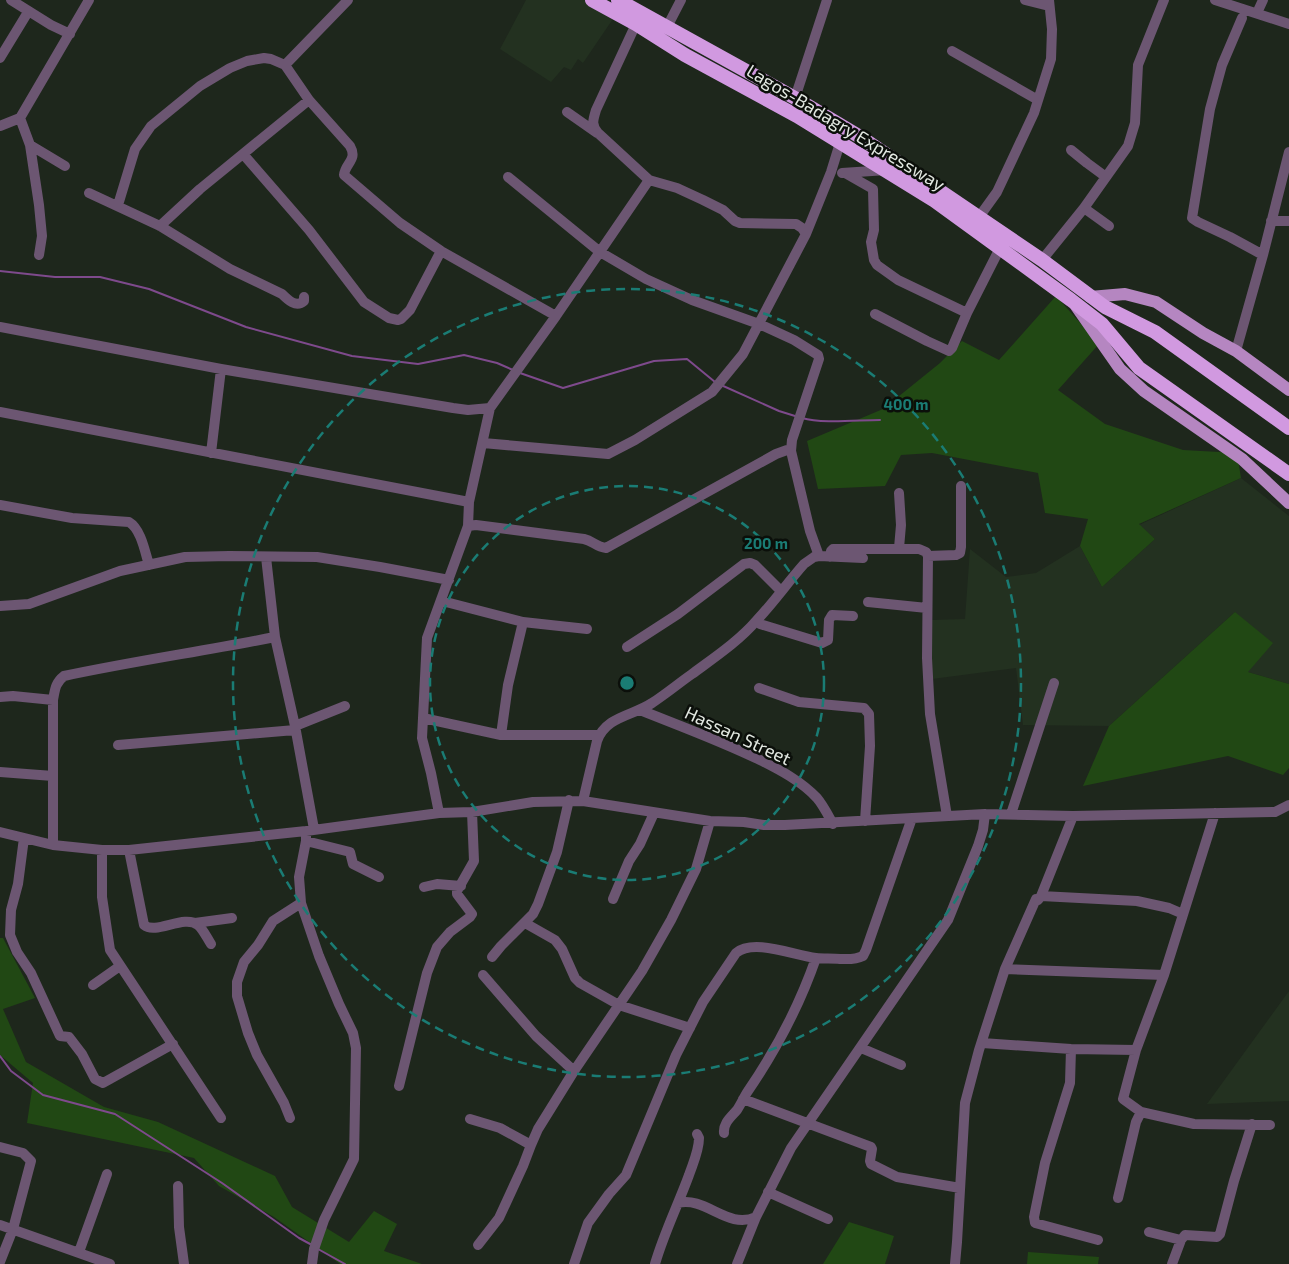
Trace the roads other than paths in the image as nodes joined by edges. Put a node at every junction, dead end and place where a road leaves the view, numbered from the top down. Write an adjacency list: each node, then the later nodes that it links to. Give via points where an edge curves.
1 (11, 0): 13 (street)
2 (89, 0): 19 (street)
3 (348, 0): 24 (street)
4 (592, 0): 16 (highway, Lagos-Badagry Expressway)
5 (618, 0): 18 (highway, Lagos-Badagry Expressway)
6 (681, 0): 18 (street)
7 (827, 0): 25 (street)
8 (1025, 0): 12 (street)
9 (1164, 0): 42 (street, via 1138,65 1135,123 1128,146)
10 (1215, 0): 14 (street)
11 (1263, 0): 14 (street)
12 (1049, 3): 27 (street, via 1051,59)
13 (28, 12): 19 (street); 23 (street)
14 (1257, 13): 17 (street)
15 (1242, 18): 57 (street, via 1222,64 1210,109 1192,218)
16 (636, 24): 22 (highway, Lagos-Badagry Expressway); 31 (street, via 596,110 592,122)
17 (1289, 24)
18 (667, 27): 20 (highway, Lagos-Badagry Expressway)
19 (70, 34): 29 (street)
20 (690, 40): 22 (highway); 25 (highway, Lagos-Badagry Expressway)
21 (952, 51): 27 (street)
22 (685, 55): 32 (highway, Lagos-Badagry Expressway)
23 (0, 58)
24 (284, 65): 26 (street); 45 (street, via 272,58 247,62 213,78 184,98 151,126 137,144)
25 (795, 98): 47 (highway, Lagos-Badagry Expressway, via 868,142)
26 (309, 100): 36 (street); 54 (street, via 354,152 344,175 400,223)
27 (1038, 100): 47 (street, via 997,192)
28 (567, 112): 31 (street)
29 (20, 118): 30 (street); 33 (street)
30 (0, 126)
31 (598, 133): 43 (street)
32 (840, 143): 38 (highway, Lagos-Badagry Expressway); 39 (street)
33 (30, 145): 37 (street); 56 (street, via 42,236)
34 (1072, 150): 42 (street)
35 (1289, 152): 48 (street)
36 (243, 154): 50 (street); 54 (street, via 309,230 364,302 389,318 401,319 410,310)
37 (65, 166)
38 (887, 170): 40 (street); 53 (highway, Lagos-Badagry Expressway)
39 (831, 172): 40 (street); 52 (street)
40 (845, 173): 63 (street, via 873,189 874,230 871,242 878,265 898,280)
41 (508, 177): 55 (street)
42 (1106, 177): 46 (street)
43 (649, 180): 52 (street, via 677,188 723,210 738,223 796,224); 55 (street)
44 (89, 192): 45 (street)
45 (118, 205): 50 (street)
46 (1084, 208): 51 (street); 58 (street)
47 (979, 217): 58 (highway, Lagos-Badagry Expressway)
48 (1271, 221): 49 (street); 57 (street)
49 (1289, 221)
50 (160, 226): 60 (street, via 295,304 300,304)
51 (1109, 226)
52 (806, 234): 65 (street)
53 (1000, 248): 61 (highway, Lagos-Badagry Expressway); 63 (street)
54 (441, 251): 64 (street)
55 (600, 252): 64 (street); 65 (street, via 646,279 692,300)
56 (39, 255)
57 (1263, 255): 67 (street)
58 (1042, 260): 59 (highway, Lagos-Badagry Expressway)
59 (1090, 297): 67 (main road, via 1125,294 1156,302); 72 (highway, Lagos-Badagry Expressway, via 1105,308 1155,332)
60 (304, 298)
61 (1071, 300): 76 (highway, Lagos-Badagry Expressway, via 1102,324 1139,368); 80 (main road, Lagos-Badagry Expressway, via 1120,369 1144,391 1242,459)
62 (875, 314): 63 (street, via 949,351)
63 (967, 314)
64 (556, 316): 70 (street)
65 (759, 324): 73 (street, via 743,354 712,392 608,454); 74 (street, via 818,355)
66 (0, 327): 68 (street)
67 (1236, 351): 69 (main road)
68 (221, 369): 70 (street, via 468,410); 75 (street)
69 (1289, 390)
70 (490, 408): 73 (street)
71 (0, 412): 75 (street)
72 (1289, 428)
73 (483, 443): 79 (street)
74 (791, 451): 82 (street, via 776,454 606,548 584,539); 84 (street)
75 (211, 453): 79 (street)
76 (1289, 474)
77 (961, 486): 85 (street, via 960,553)
78 (899, 493): 83 (street)
79 (468, 502): 82 (street)
80 (1289, 503)
81 (0, 505): 89 (street, via 72,518 129,522 138,533)
82 (468, 526): 90 (street)
83 (899, 548): 85 (street, via 923,550); 87 (street, via 833,549)
84 (819, 556): 87 (street); 91 (street, via 804,564)
85 (928, 556): 95 (street)
86 (266, 557): 89 (street, via 186,557); 90 (street, via 317,558); 100 (street)
87 (830, 557): 88 (street)
88 (863, 558)
89 (149, 565): 94 (street, via 120,571 29,604)
90 (449, 580): 92 (street)
91 (781, 591): 97 (street); 101 (street, via 755,565 744,564 678,614)
92 (442, 601): 98 (street); 108 (street, via 427,638)
93 (868, 602): 95 (street)
94 (0, 606)
95 (927, 608): 124 (street, via 930,714)
96 (853, 616): 97 (street, via 832,615 828,640 822,643)
97 (757, 621): 107 (street, via 711,661)
98 (522, 622): 99 (street); 110 (street)
99 (587, 629)
100 (275, 637): 105 (street, via 64,676 55,687); 109 (street)
101 (627, 647)
102 (1054, 682): 123 (street)
103 (759, 688): 128 (street, via 799,702 864,708 869,714)
104 (0, 697): 105 (street)
105 (53, 700): 114 (street)
106 (345, 706): 109 (street)
107 (640, 710): 111 (street, via 615,720); 129 (street, Hassan Street, via 741,751 782,772 817,798)
108 (423, 718): 110 (street); 119 (street, via 422,738)
109 (295, 728): 112 (street); 131 (street)
110 (501, 735): 111 (street)
111 (599, 735): 116 (street)
112 (118, 745)
113 (0, 772): 114 (street)
114 (53, 776): 133 (street)
115 (569, 800): 116 (street); 118 (street); 144 (street, via 558,852 538,904)
116 (583, 800): 120 (street)
117 (1289, 805): 121 (street, via 1274,812)
118 (472, 812): 119 (street); 137 (street, via 474,861)
119 (439, 813): 131 (street)
120 (654, 813): 127 (street); 140 (street)
121 (1214, 813): 125 (street); 142 (street)
122 (986, 814): 123 (street); 124 (street); 158 (street, via 978,846 948,920)
123 (1011, 814): 125 (street)
124 (948, 816): 126 (street)
125 (1073, 816): 139 (street)
126 (912, 818): 128 (street); 148 (street, via 862,956 851,959)
127 (710, 821): 129 (street, via 764,825); 154 (street, via 696,869 671,920)
128 (865, 821): 129 (street)
129 (833, 824)
130 (0, 832): 132 (street)
131 (308, 834): 135 (street); 136 (street, via 350,852 354,864); 141 (street, via 300,877)
132 (24, 838): 133 (street); 157 (street, via 11,910 10,935 60,1036 69,1037 95,1079 103,1082)
133 (53, 845): 134 (street)
134 (102, 850): 135 (street); 149 (street, via 102,897 110,950)
135 (129, 850): 145 (street, via 144,925 151,928 190,921)
136 (379, 877)
137 (461, 886): 138 (street, via 437,884); 163 (street, via 457,894 472,914 437,947 427,973)
138 (424, 887)
139 (1041, 896): 142 (street, via 1137,901); 150 (street, via 1036,899)
140 (613, 899)
141 (301, 903): 167 (street, via 274,922 244,962 237,982 237,996 248,1033); 194 (street, via 322,964 353,1033 356,1048 354,1159 324,1220)
142 (1183, 914): 152 (street)
143 (232, 918): 145 (street)
144 (525, 922): 147 (street); 154 (street, via 555,940 580,983)
145 (195, 923): 146 (street)
146 (211, 944)
147 (492, 957)
148 (816, 958): 155 (street, via 757,947 740,950 703,1002); 164 (street, via 805,989)
149 (120, 966): 153 (street); 157 (street)
150 (1006, 969): 152 (street); 156 (street)
151 (483, 975): 162 (street, via 536,1036)
152 (1164, 975): 160 (street)
153 (94, 985)
154 (619, 1005): 155 (street); 162 (street)
155 (690, 1028): 195 (street, via 626,1175 588,1223)
156 (982, 1043): 159 (street); 178 (street, via 965,1104)
157 (173, 1044): 166 (street)
158 (861, 1048): 161 (street); 170 (street)
159 (1071, 1049): 160 (street); 187 (street, via 1070,1083 1045,1163 1034,1217 1035,1223)
160 (1136, 1050): 165 (street, via 1123,1099)
161 (901, 1065)
162 (574, 1071): 174 (street)
163 (398, 1086)
164 (743, 1099): 170 (street); 172 (street, via 728,1119)
165 (1141, 1112): 169 (street, via 1194,1124); 180 (street)
166 (221, 1118)
167 (290, 1118)
168 (470, 1119): 174 (street, via 500,1128)
169 (1252, 1124): 171 (street); 188 (street, via 1220,1234 1217,1237 1188,1234)
170 (808, 1125): 178 (street, via 871,1147 871,1164 896,1177); 179 (street, via 791,1148)
171 (1270, 1126)
172 (724, 1133)
173 (696, 1134): 181 (street, via 699,1143)
174 (531, 1145): 189 (street, via 499,1218)
175 (0, 1147): 185 (street, via 24,1153 31,1161)
176 (107, 1174): 190 (street)
177 (178, 1186): 193 (street)
178 (960, 1188): 198 (street)
179 (768, 1192): 182 (street); 183 (street)
180 (1118, 1198)
181 (678, 1203): 182 (street, via 694,1203 735,1220); 196 (street)
182 (756, 1216): 197 (street)
183 (828, 1219)
184 (0, 1225): 185 (street)
185 (13, 1229): 190 (street); 191 (street)
186 (1149, 1232): 188 (street)
187 (1098, 1240)
188 (1181, 1240): 199 (street)
189 (478, 1246)
190 (79, 1252): 192 (street)
191 (0, 1262)
192 (110, 1264)
193 (184, 1264)
194 (312, 1264)
195 (574, 1264)
196 (655, 1264)
197 (738, 1264)
198 (955, 1264)
199 (1172, 1264)

